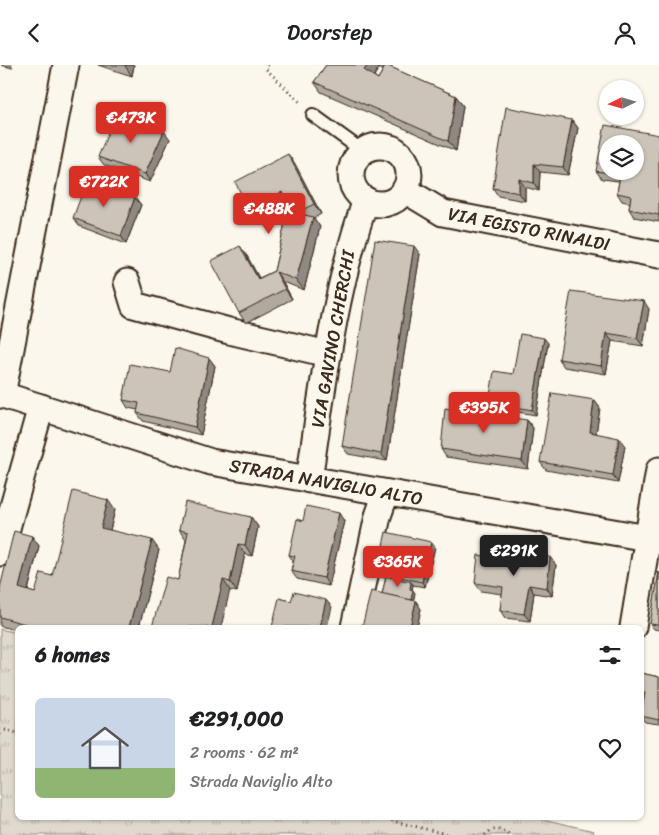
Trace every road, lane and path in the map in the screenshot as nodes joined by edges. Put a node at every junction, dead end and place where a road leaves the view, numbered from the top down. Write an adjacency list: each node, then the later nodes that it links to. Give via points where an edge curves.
1 (66, 65): 10 (street)
2 (268, 65): 3 (path, via 266,69)
3 (313, 115): 4 (lane)
4 (364, 153): 5 (street, via 374,147 388,147 400,154 409,178); 6 (street, via 355,160 351,179 356,191)
5 (405, 190): 6 (street, via 386,204); 7 (street, VIA EGISTO RINALDI, via 443,213)
6 (366, 200): 9 (street, VIA GAVINO CHERCHI, via 352,239)
7 (659, 255)
8 (127, 282): 9 (street, via 134,305)
9 (328, 354): 13 (street, VIA GAVINO CHERCHI)
10 (1, 394): 11 (street, STRADA NAVIGLIO ALTO)
11 (41, 407): 13 (street, STRADA NAVIGLIO ALTO, via 210,462); 16 (street)
12 (659, 470): 15 (street)
13 (309, 480): 14 (street, STRADA NAVIGLIO ALTO)
14 (386, 493): 15 (street, STRADA NAVIGLIO ALTO); 17 (street)
15 (653, 539): 18 (street)
16 (0, 553)
17 (354, 625)
18 (633, 625)
19 (0, 729): 20 (path)
20 (15, 732)
21 (389, 820): 22 (path)
22 (450, 835)
23 (485, 835): 24 (path, via 496,830)
24 (509, 835)

